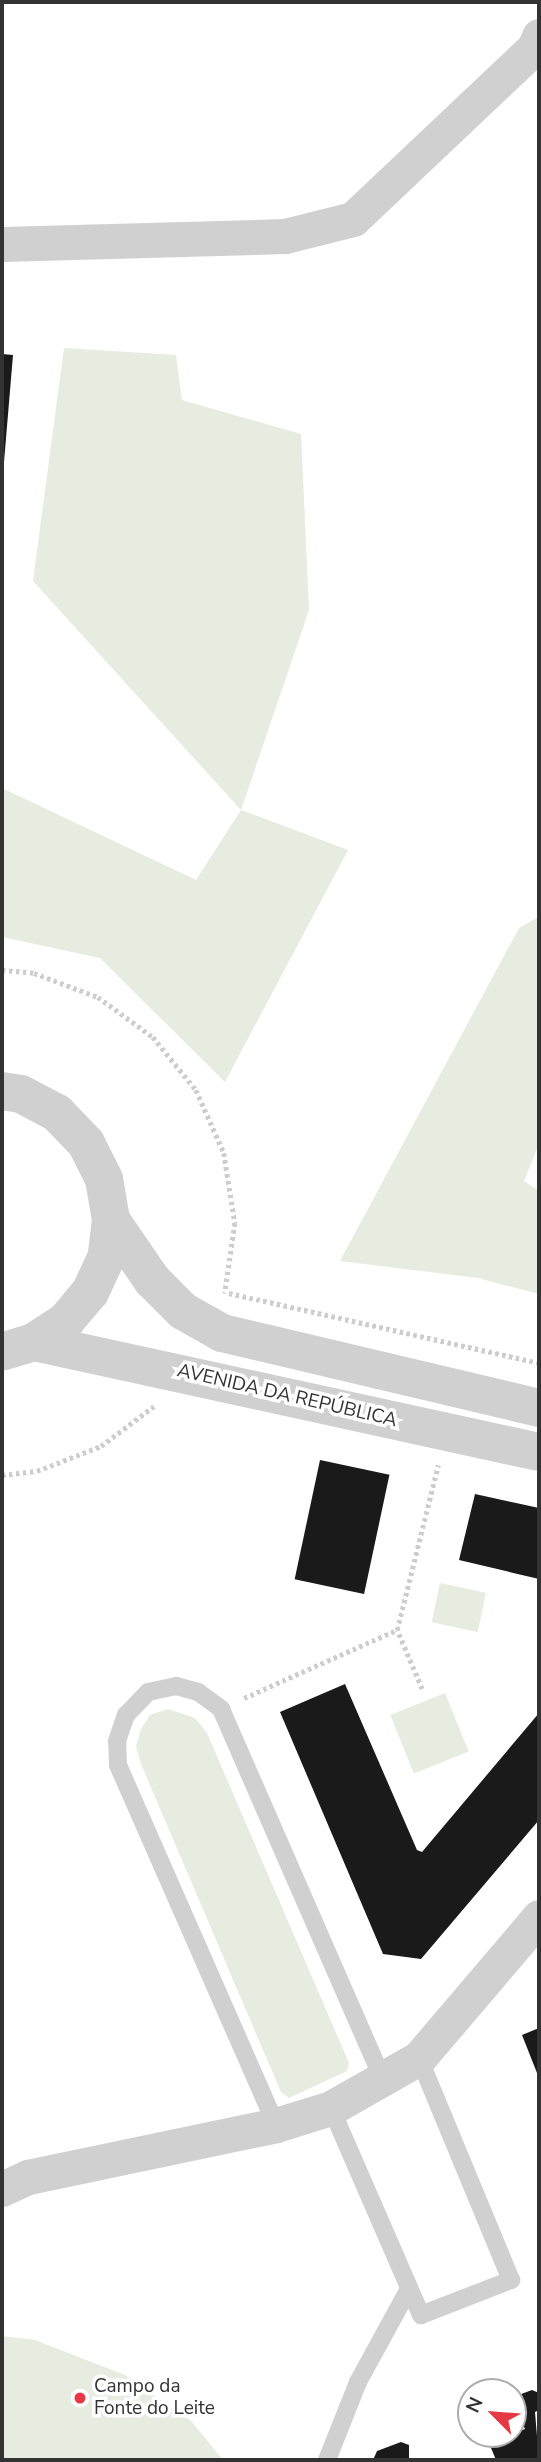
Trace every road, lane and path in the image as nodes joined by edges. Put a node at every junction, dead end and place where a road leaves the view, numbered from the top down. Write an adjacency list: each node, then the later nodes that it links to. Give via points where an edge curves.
1 (539, 36): 2 (street, via 534,48 353,219 285,236)
2 (2, 244)
3 (2, 970): 7 (path, via 34,973 98,997 153,1037 196,1090 224,1153 235,1223 224,1295)
4 (2, 1091): 5 (street, via 21,1094 57,1113 86,1143 104,1179)
5 (111, 1220): 6 (street, via 106,1258 90,1292 66,1321); 9 (street, via 152,1280 183,1311 222,1333)
6 (18, 1347): 8 (street, AVENIDA DA REPÚBLICA)
7 (539, 1363)
8 (181, 1372): 10 (street, AVENIDA DA REPÚBLICA); 12 (path, via 155,1405 101,1446 37,1471)
9 (539, 1408)
10 (446, 1431): 11 (street, AVENIDA DA REPÚBLICA); 13 (path)
11 (539, 1452)
12 (2, 1475)
13 (397, 1630): 14 (path); 15 (path)
14 (422, 1689)
15 (220, 1709): 18 (lane); 20 (lane, via 198,1692 176,1686 148,1692 126,1715 117,1741 118,1766)
16 (539, 1917): 17 (street)
17 (419, 2058): 18 (street); 22 (lane, via 512,2280 421,2315)
18 (383, 2080): 19 (street)
19 (331, 2108): 20 (street); 22 (lane)
20 (276, 2125): 21 (street, via 27,2177)
21 (2, 2189)
22 (410, 2289): 23 (lane, via 358,2382)
23 (327, 2460)

